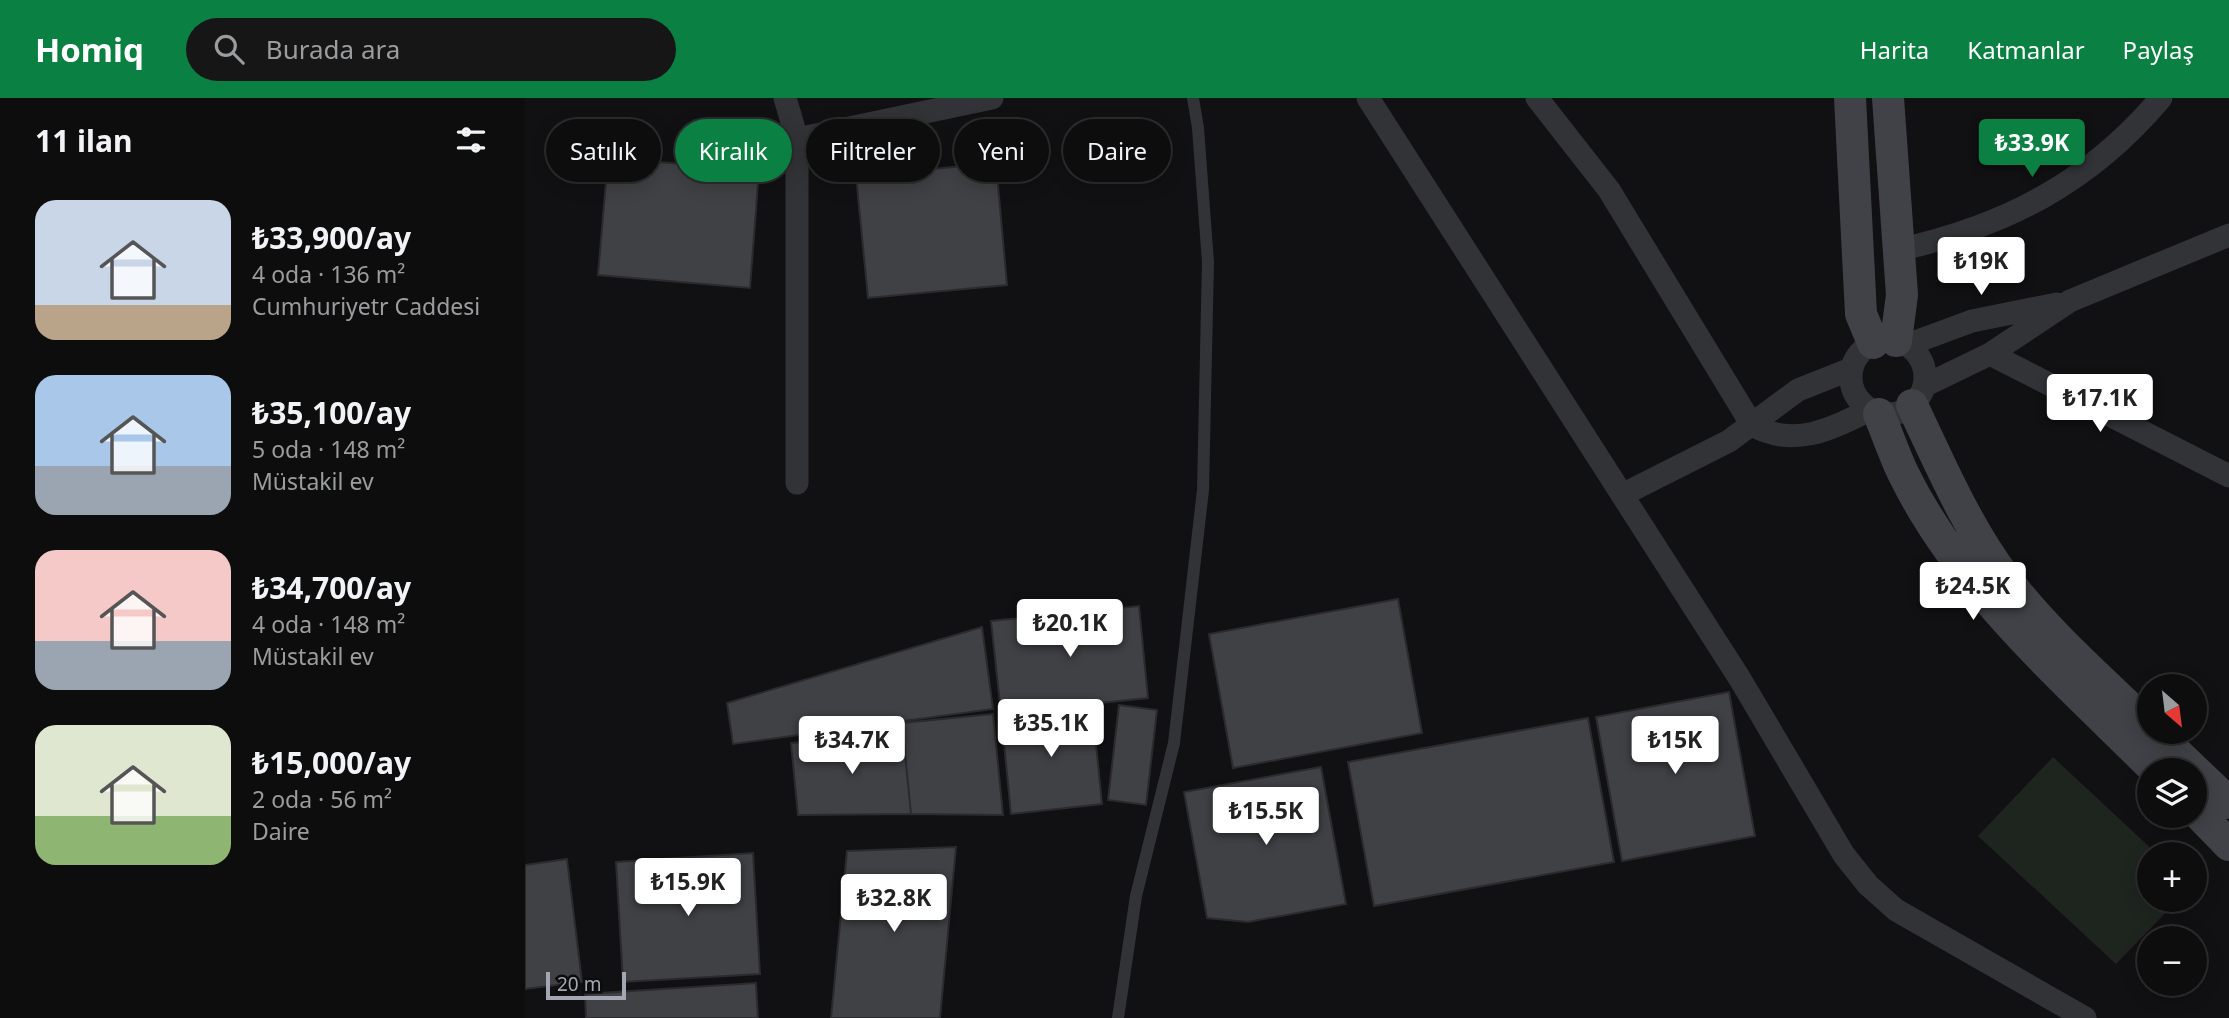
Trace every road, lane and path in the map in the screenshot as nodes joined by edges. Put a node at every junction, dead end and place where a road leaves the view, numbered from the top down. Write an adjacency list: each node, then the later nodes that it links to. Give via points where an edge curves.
1 (785, 98): 9 (street)
2 (992, 98): 9 (street)
3 (1193, 98): 28 (lane, via 1208,262 1203,490 1174,743 1136,896)
4 (1368, 98): 21 (street)
5 (1537, 98): 18 (street, via 1609,190)
6 (1850, 98): 13 (street, via 1861,314)
7 (1888, 98): 11 (street)
8 (2161, 98): 11 (street, via 2112,150 2033,204 1984,226)
9 (797, 139): 20 (street)
10 (2226, 240): 12 (street)
11 (1898, 250): 13 (street, via 1902,295)
12 (2070, 301): 13 (street); 14 (street)
13 (1892, 343): 15 (street, via 1863,350); 16 (street, via 1922,363)
14 (1990, 354): 16 (street); 19 (street)
15 (1851, 369): 17 (street, via 1853,392); 18 (street, via 1798,390)
16 (1918, 396): 17 (street, via 1891,414); 22 (street, via 1960,506 2004,576)
17 (1874, 412): 18 (street, via 1824,432 1785,438); 24 (street, via 1903,473 1953,552 1996,608)
18 (1752, 425): 21 (street)
19 (2229, 476)
20 (797, 483)
21 (1622, 495): 29 (street, via 1740,679 1844,855 1868,885 1932,933)
22 (2137, 714)
23 (2168, 744): 25 (street)
24 (2143, 758)
25 (2229, 803)
26 (2207, 822): 27 (street)
27 (2229, 845)
28 (1118, 1018)
29 (2085, 1018)

